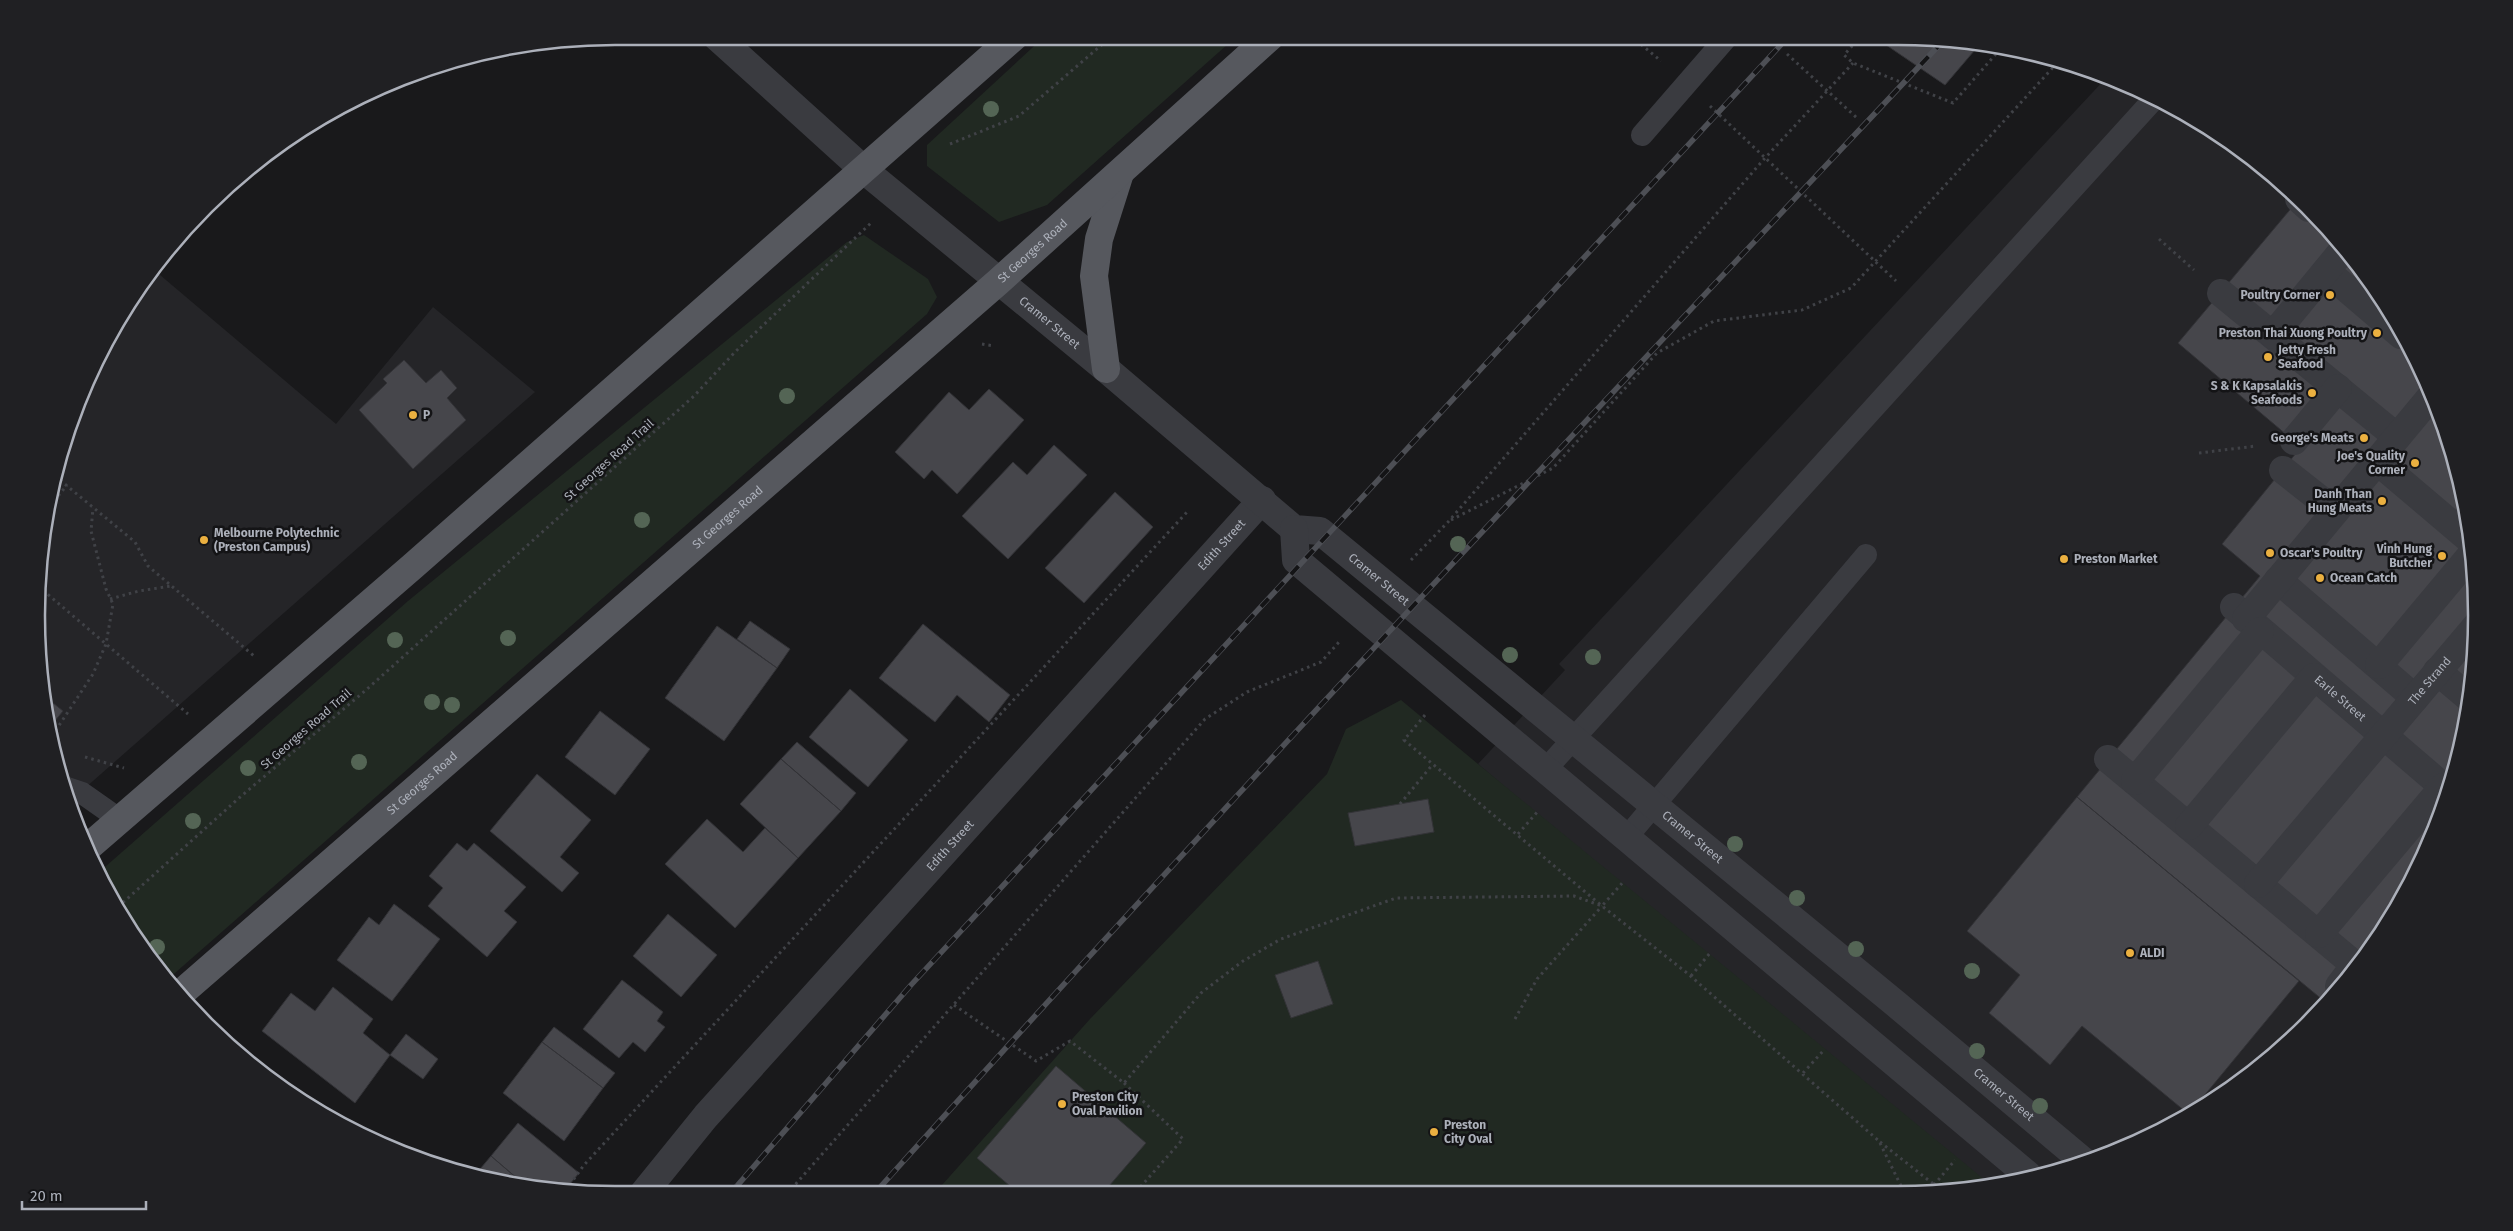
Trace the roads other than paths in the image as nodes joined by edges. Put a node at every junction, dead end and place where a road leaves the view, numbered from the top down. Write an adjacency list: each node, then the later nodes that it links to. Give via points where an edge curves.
1 (726, 45): 7 (street, Cramer Street)
2 (1004, 45): 7 (main road)
3 (1261, 45): 8 (main road, St Georges Road)
4 (1720, 45): 6 (lane)
5 (2150, 104): 37 (lane)
6 (1642, 135)
7 (864, 170): 11 (street, Cramer Street); 45 (main road, via 335,635)
8 (1120, 172): 11 (main road, St Georges Road); 15 (main road, via 1099,239 1094,276)
9 (2339, 255): 10 (street)
10 (2326, 271): 13 (street); 14 (street)
11 (998, 282): 15 (street, Cramer Street); 52 (main road, St Georges Road)
12 (2221, 293): 14 (street)
13 (2388, 324)
14 (2273, 335): 16 (street)
15 (1106, 369): 22 (street, Cramer Street)
16 (2338, 388): 18 (street); 19 (street)
17 (2427, 402): 18 (street)
18 (2397, 437): 20 (street)
19 (2294, 441)
20 (2377, 461): 23 (street); 25 (street)
21 (2283, 470): 23 (street)
22 (1262, 500): 24 (street, Cramer Street); 55 (street, Edith Street, via 706,1116)
23 (2335, 511): 28 (street)
24 (1294, 528): 37 (street, Cramer Street, via 1320,531); 39 (street, via 1296,560)
25 (2462, 533)
26 (1866, 555): 44 (lane)
27 (2465, 562): 31 (street)
28 (2278, 580): 29 (street); 31 (street)
29 (2246, 619): 33 (street, Earle Street); 40 (street)
30 (2467, 636): 32 (street, The Strand)
31 (2379, 665): 35 (street)
32 (2437, 671): 34 (street); 35 (street, The Strand)
33 (2314, 677): 36 (street, Earle Street); 46 (street)
34 (2463, 693)
35 (2415, 698): 36 (street, The Strand)
36 (2383, 736): 41 (street, Earle Street); 49 (street, The Strand)
37 (1574, 739): 39 (lane); 44 (street, Cramer Street)
38 (2108, 759): 40 (street)
39 (1546, 769): 47 (street)
40 (2135, 781): 46 (street)
41 (2442, 786)
42 (72, 790): 45 (lane)
43 (2439, 795): 50 (street)
44 (1653, 804): 47 (lane); 53 (street, Cramer Street)
45 (119, 819): 48 (main road)
46 (2189, 826): 49 (street)
47 (1627, 837): 54 (street)
48 (92, 843)
49 (2258, 884): 50 (street)
50 (2319, 934): 51 (street)
51 (2346, 967)
52 (185, 990)
53 (2078, 1157)
54 (2024, 1172)
55 (649, 1186)

